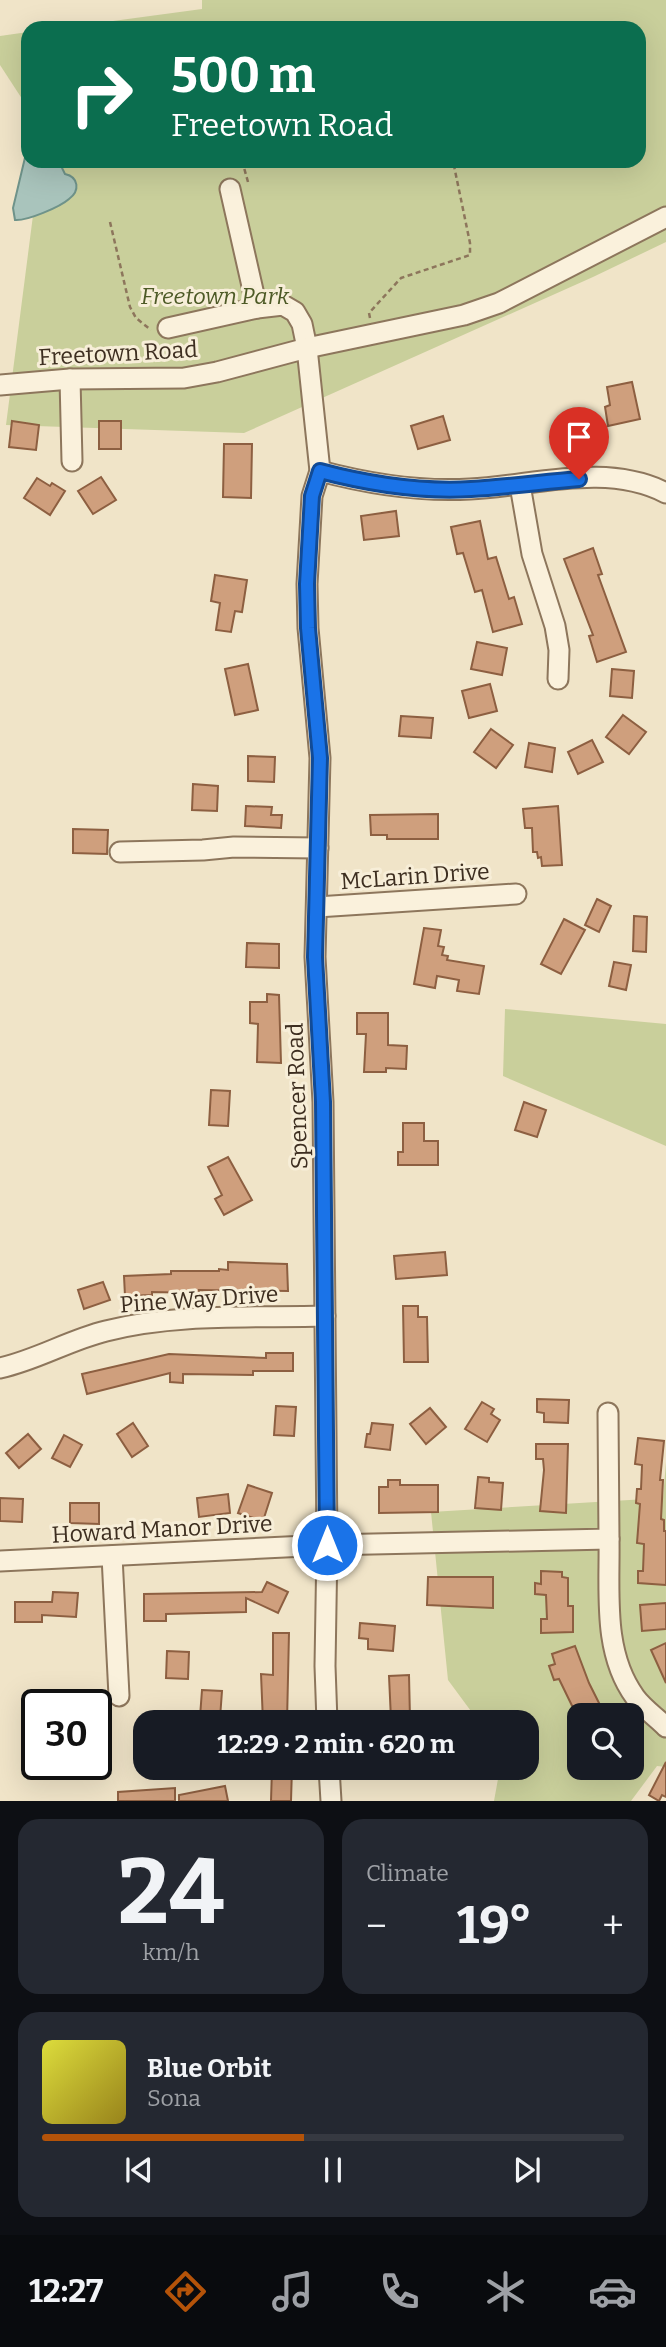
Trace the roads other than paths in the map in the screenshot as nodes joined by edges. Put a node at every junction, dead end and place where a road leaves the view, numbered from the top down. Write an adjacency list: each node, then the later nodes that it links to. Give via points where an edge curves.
1 (239, 186): 3 (street)
2 (666, 217): 5 (street, Freetown Road, via 499,303 464,315)
3 (257, 307): 4 (street); 5 (street, via 283,305 295,312)
4 (159, 329)
5 (307, 348): 6 (street, Freetown Road, via 184,378); 9 (street)
6 (70, 379): 7 (street, Freetown Road); 8 (street)
7 (0, 386)
8 (72, 461)
9 (320, 471): 10 (street, via 425,489); 13 (street, Spencer Road, via 312,496 307,584 320,758)
10 (520, 485): 11 (street, via 598,477 626,479); 12 (street, via 532,554 555,625)
11 (666, 493)
12 (558, 679)
13 (318, 848): 14 (street); 16 (street, Spencer Road)
14 (120, 852)
15 (516, 894): 16 (street, McLarin Drive)
16 (317, 907): 17 (street, Spencer Road)
17 (325, 1315): 18 (street, Pine Way Drive, via 139,1325 83,1337); 21 (street, Spencer Road)
18 (0, 1368)
19 (608, 1413): 20 (street)
20 (609, 1539): 21 (street, Howard Manor Drive); 26 (street, via 610,1633 620,1670 635,1697)
21 (327, 1545): 22 (street, Howard Manor Drive); 25 (street, Spencer Road)
22 (112, 1556): 23 (street, Howard Manor Drive); 24 (street)
23 (0, 1561)
24 (119, 1696)
25 (327, 1710)
26 (666, 1727)
27 (330, 1780): 28 (street)
28 (331, 1801)

